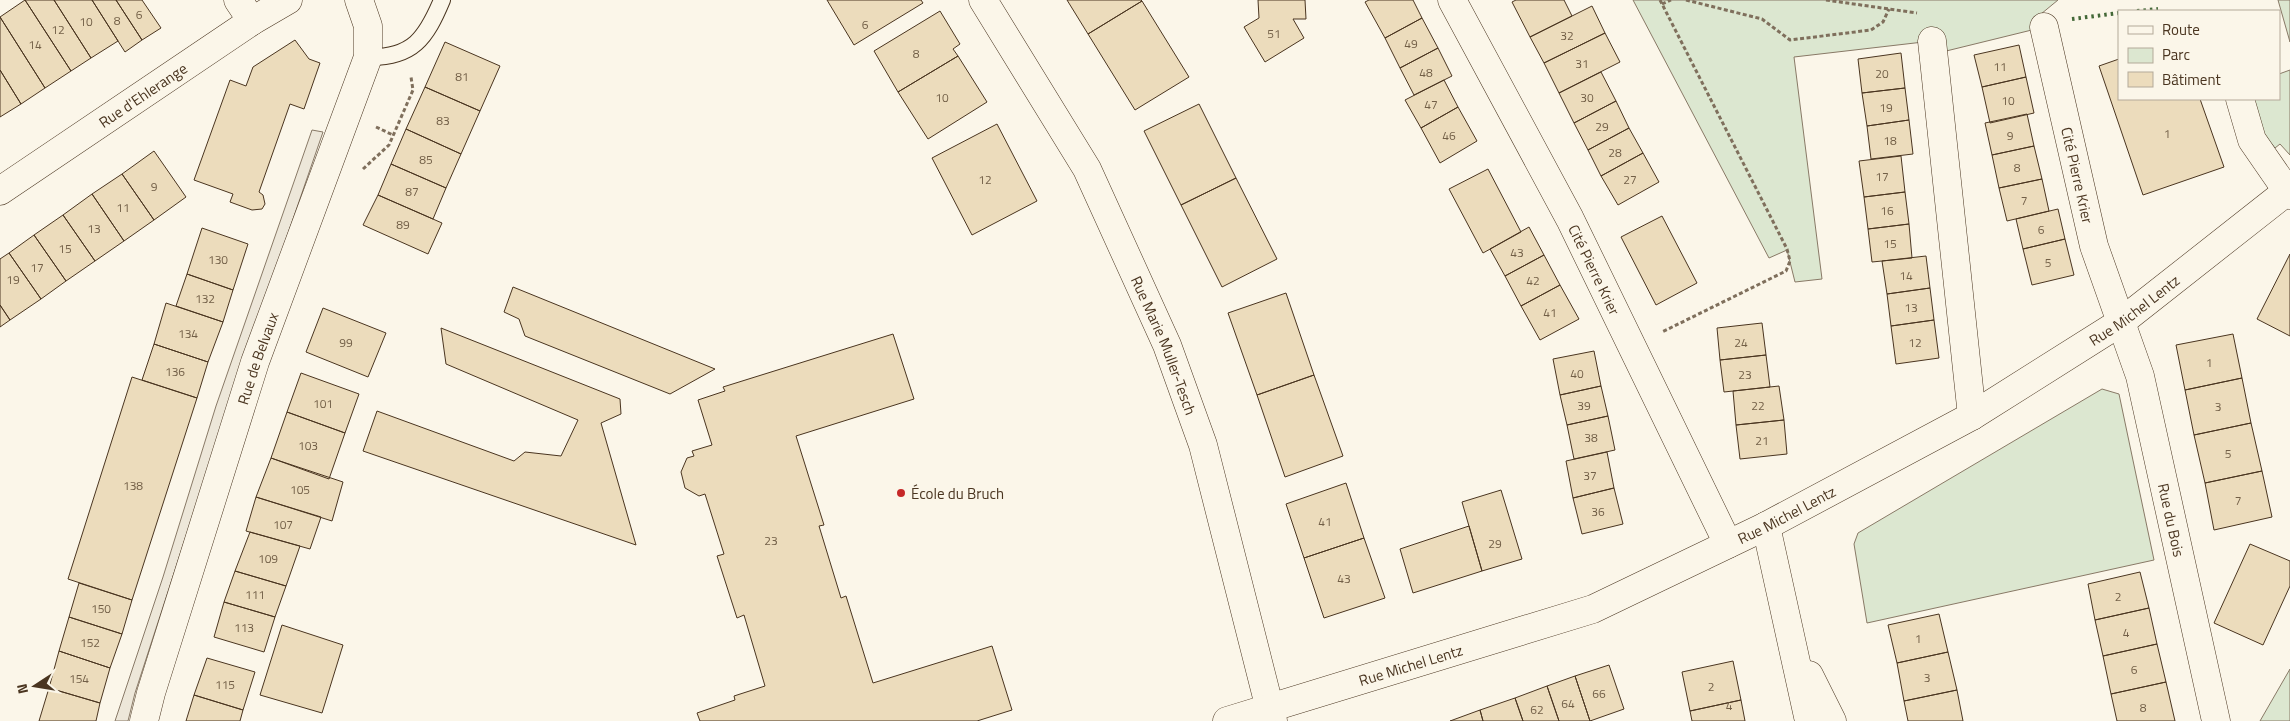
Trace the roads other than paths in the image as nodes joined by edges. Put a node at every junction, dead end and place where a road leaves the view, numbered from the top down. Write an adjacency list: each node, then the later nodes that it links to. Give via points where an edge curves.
1 (288, 0): 6 (street, Rue d'Ehlerange)
2 (359, 0): 9 (street, Rue de Belvaux, via 368,26)
3 (442, 0): 9 (lane, via 422,40 406,52 387,58)
4 (982, 0): 18 (street, Rue Marie Muller-Tesch, via 1087,169 1167,345 1203,445)
5 (1452, 0): 16 (street, Cité Pierre Krier, via 1570,218)
6 (245, 10): 11 (street, Rue d'Ehlerange)
7 (2044, 27): 13 (street, Cité Pierre Krier, via 2094,246)
8 (1932, 41): 14 (street)
9 (368, 57): 19 (street, Rue de Belvaux, via 255,362)
10 (2240, 100): 12 (street, via 2252,140)
11 (0, 191)
12 (2289, 192): 13 (street, Rue Michel Lentz)
13 (2121, 322): 14 (street, Rue Michel Lentz); 23 (street, Rue du Bois, via 2140,376)
14 (1972, 416): 15 (street, Rue Michel Lentz)
15 (1766, 526): 16 (street, Rue Michel Lentz); 17 (street)
16 (1728, 544): 18 (street, Rue Michel Lentz, via 1593,609)
17 (1791, 640): 21 (street); 22 (street)
18 (1272, 714): 20 (street, Rue Michel Lentz)
19 (144, 721)
20 (1227, 721)
21 (1808, 721)
22 (1832, 721)
23 (2216, 721)

